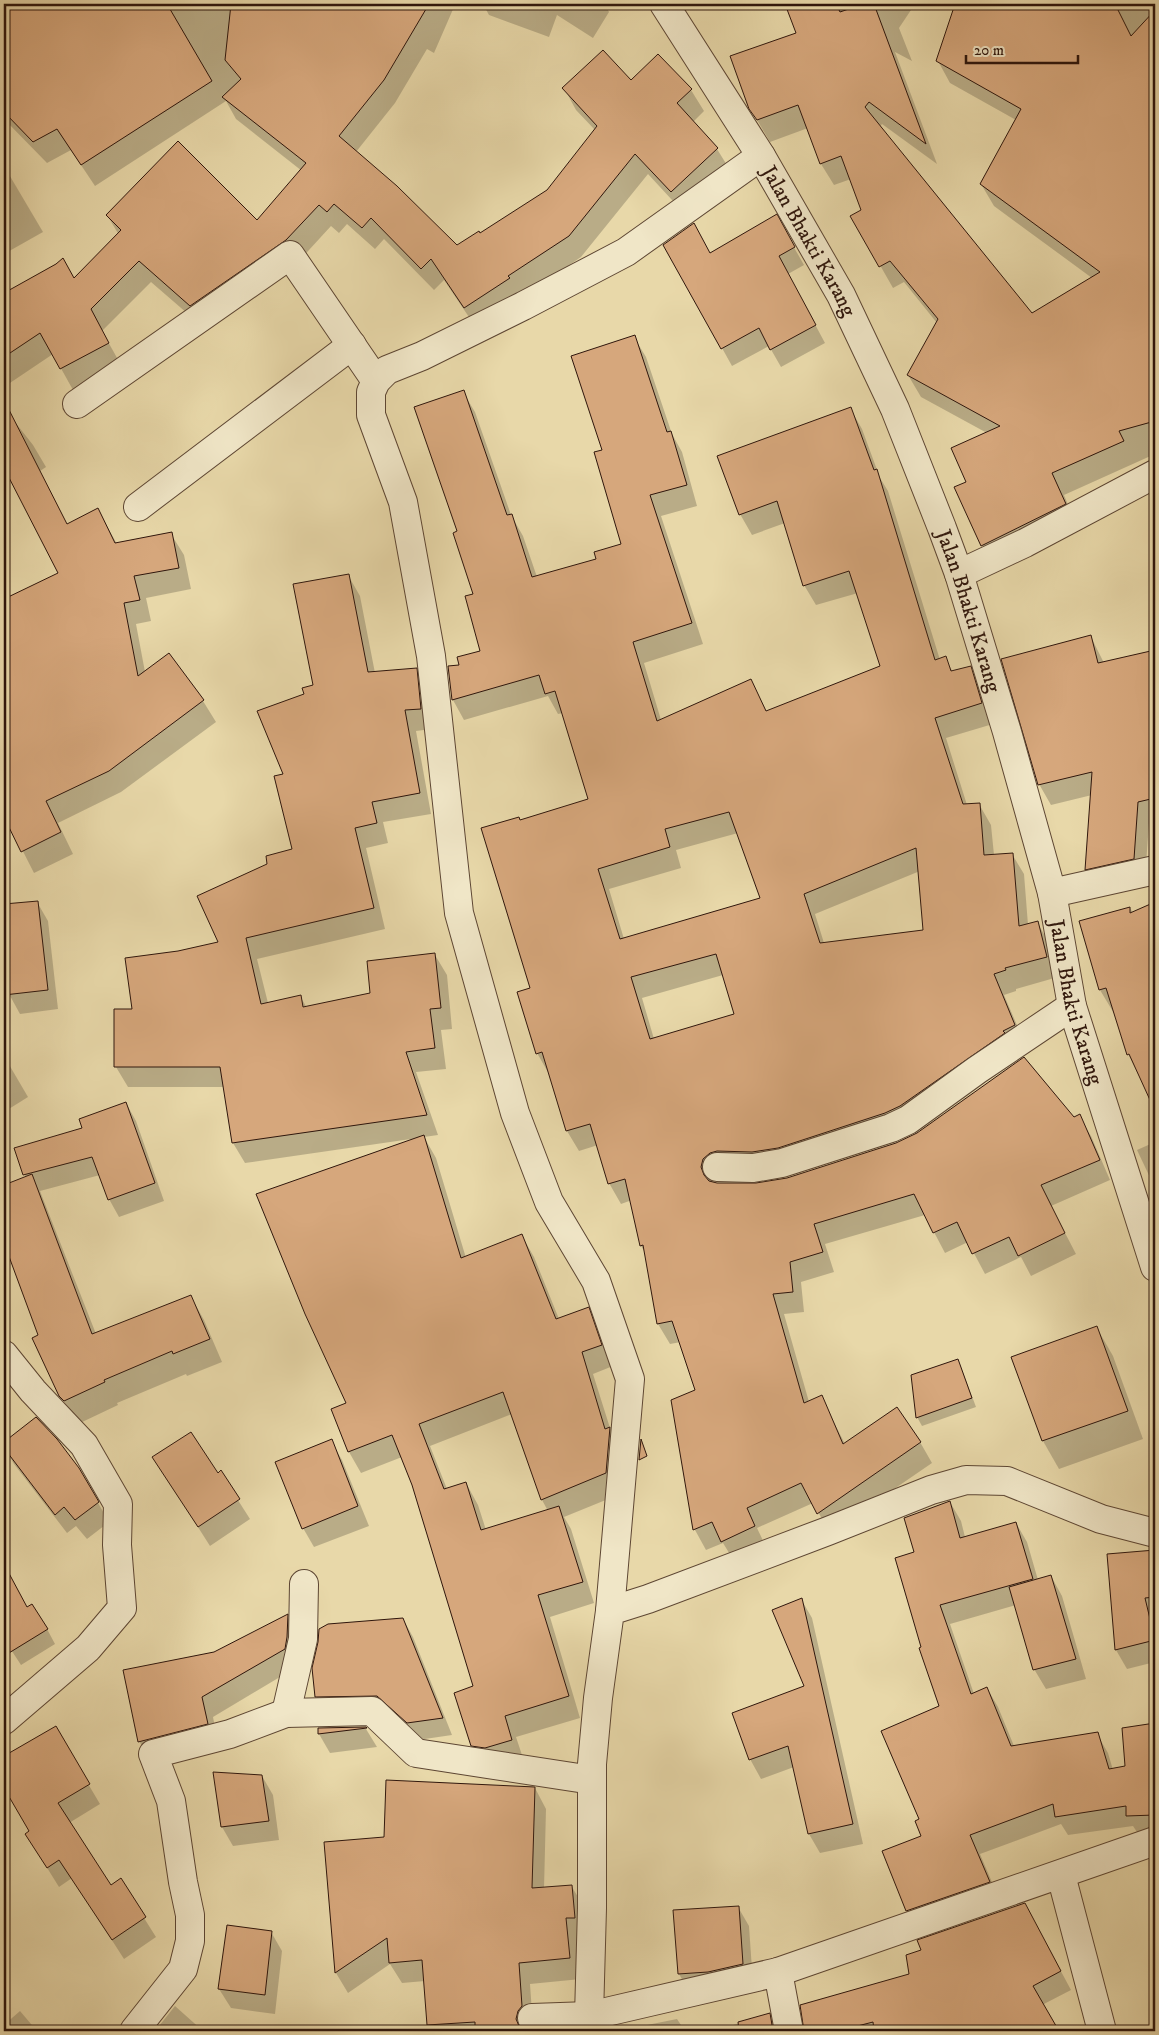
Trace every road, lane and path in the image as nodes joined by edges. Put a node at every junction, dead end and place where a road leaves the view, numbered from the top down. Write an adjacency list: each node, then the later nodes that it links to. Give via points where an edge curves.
1 (664, 4): 2 (street, Jalan Bhakti Karang)
2 (761, 156): 4 (street, via 626,252 422,356 387,370); 8 (street, Jalan Bhakti Karang, via 841,295 895,409)
3 (352, 345): 4 (street); 5 (street, via 290,255); 7 (street)
4 (376, 381): 17 (street, via 371,392 371,415 403,502 431,656 459,913 515,1112 549,1202 596,1281 630,1379)
5 (78, 404)
6 (1155, 474): 8 (street)
7 (138, 507)
8 (959, 574): 10 (street, Jalan Bhakti Karang)
9 (1155, 870): 10 (street)
10 (1052, 893): 11 (street, Jalan Bhakti Karang)
11 (1072, 1006): 12 (street, via 908,1120 891,1128 782,1163 753,1168); 13 (street, Jalan Bhakti Karang)
12 (717, 1167)
13 (1155, 1267)
14 (4, 1355): 19 (street, via 84,1445 118,1504 117,1545 122,1608 88,1648)
15 (1155, 1533): 17 (street, via 1101,1519 1007,1481 966,1480 931,1490 828,1532)
16 (304, 1584): 18 (street, via 303,1639)
17 (610, 1611): 20 (street, via 598,1698)
18 (286, 1713): 20 (street, via 372,1711 416,1753); 26 (street, via 230,1734 153,1754 170,1801 190,1914 190,1941 183,1969)
19 (4, 1720)
20 (592, 1780): 25 (street)
21 (1155, 1841): 22 (street)
22 (1061, 1875): 23 (street); 28 (street)
23 (778, 1972): 25 (street); 27 (street)
24 (532, 2018): 25 (street)
25 (588, 2024)
26 (134, 2031)
27 (789, 2031)
28 (1102, 2031)

